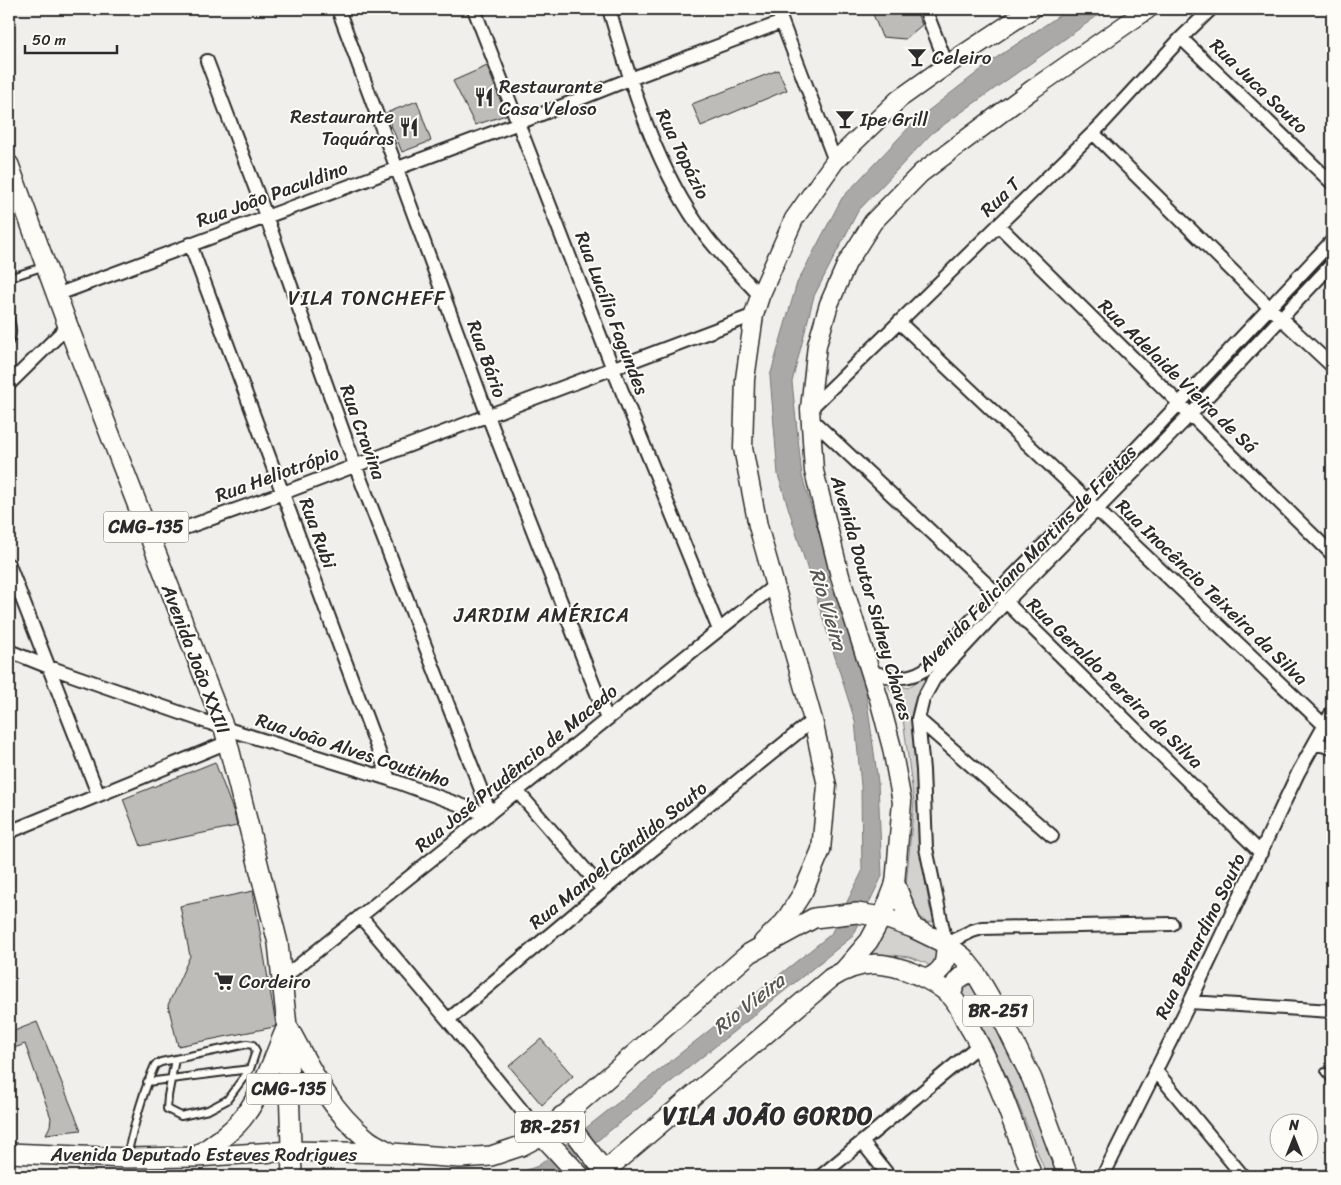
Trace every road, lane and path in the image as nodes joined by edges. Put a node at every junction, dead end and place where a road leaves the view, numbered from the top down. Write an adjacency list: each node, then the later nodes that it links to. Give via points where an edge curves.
1 (338, 9): 18 (street, Rua Bário)
2 (474, 9): 14 (street, Rua Lucílio Fagundes)
3 (608, 9): 13 (street, Rua Topázio)
4 (777, 9): 9 (street)
5 (925, 9): 12 (street)
6 (1032, 9): 12 (main road)
7 (1148, 9): 40 (main road, Avenida Doutor Sidney Chaves, via 1032,89 921,173 874,222 847,264 829,304 817,345)
8 (1211, 9): 10 (street, Rua T)
9 (782, 22): 13 (street, Rua João Paculdino); 16 (street)
10 (1181, 38): 15 (street, Rua T); 19 (street, Rua Juca Souto)
11 (207, 61): 20 (street, Rua Cravina)
12 (947, 65): 16 (main road, via 899,99)
13 (630, 79): 14 (street, Rua João Paculdino); 28 (street, Rua Topázio, via 655,147 684,203 711,242)
14 (519, 123): 18 (street, Rua João Paculdino); 37 (street, Rua Lucílio Fagundes)
15 (1093, 133): 21 (street, Rua T); 29 (street)
16 (835, 161): 28 (main road, via 794,219)
17 (9, 164): 25 (main road, Avenida João XXIII / CMG-135)
18 (397, 168): 20 (street, Rua João Paculdino); 42 (street, Rua Bário)
19 (1332, 183)
20 (266, 216): 23 (street, Rua João Paculdino); 43 (street, Rua Cravina)
21 (998, 225): 33 (street, Rua T); 39 (street, Rua Adelaide Vieira de Sá)
22 (1332, 241): 29 (street, Avenida Feliciano Martins de Freitas)
23 (190, 244): 27 (street, Rua João Paculdino); 44 (street, Rua Rubi)
24 (1332, 264): 32 (street, Avenida Feliciano Martins de Freitas)
25 (46, 266): 26 (lane); 27 (main road, Avenida João XXIII / CMG-135)
26 (9, 278)
27 (56, 295): 34 (main road, Avenida João XXIII / CMG-135)
28 (760, 296): 31 (main road)
29 (1270, 308): 32 (street); 39 (street, Avenida Feliciano Martins de Freitas)
30 (9, 315): 35 (lane, via 12,328)
31 (754, 315): 37 (street, Rua Heliotrópio); 50 (main road, via 745,379 744,448 758,526)
32 (1282, 318): 36 (street); 41 (street, Avenida Feliciano Martins de Freitas)
33 (899, 322): 40 (street, Rua T); 45 (street, Rua Inocêncio Teixeira da Silva)
34 (68, 326): 38 (street); 47 (main road, Avenida João XXIII / CMG-135)
35 (9, 342)
36 (1332, 366)
37 (613, 368): 42 (street, Rua Heliotrópio); 53 (street, Rua Lucílio Fagundes)
38 (9, 384)
39 (1180, 404): 41 (street, Rua Adelaide Vieira de Sá); 45 (street, Avenida Feliciano Martins de Freitas)
40 (810, 413): 51 (street, Rua Geraldo Pereira da Silva); 56 (main road, Avenida Doutor Sidney Chaves, via 814,472 840,576)
41 (1191, 414): 46 (street, Avenida Feliciano Martins de Freitas); 48 (street, Rua Adelaide Vieira de Sá)
42 (488, 416): 43 (street, Rua Heliotrópio); 58 (street, Rua Bário)
43 (355, 465): 44 (street, Rua Heliotrópio); 68 (street, Rua Cravina)
44 (283, 493): 47 (street, Rua Heliotrópio); 65 (street, Rua Rubi)
45 (1087, 500): 46 (street, Rua Inocêncio Teixeira da Silva); 51 (street, Avenida Feliciano Martins de Freitas)
46 (1098, 510): 52 (street, Avenida Feliciano Martins de Freitas); 61 (street, Rua Inocêncio Teixeira da Silva)
47 (151, 540): 62 (main road, Avenida João XXIII / CMG-135)
48 (1332, 554)
49 (9, 565): 55 (street)
50 (774, 586): 53 (street, Rua José Prudêncio de Macedo); 60 (main road)
51 (996, 593): 52 (street, Rua Geraldo Pereira da Silva); 56 (street, Avenida Feliciano Martins de Freitas, via 924,670 899,678)
52 (1006, 602): 59 (street, Avenida Feliciano Martins de Freitas, via 934,679 923,699); 71 (street, Rua Geraldo Pereira da Silva)
53 (718, 630): 58 (street, Rua José Prudêncio de Macedo)
54 (11, 653): 55 (street, Rua João Alves Coutinho)
55 (49, 667): 62 (street, Rua João Alves Coutinho); 67 (street)
56 (870, 671): 72 (main road, Avenida Doutor Sidney Chaves, via 892,748 902,802)
57 (1332, 712): 61 (street, Rua Bernardino Souto)
58 (607, 719): 66 (street, Rua José Prudêncio de Macedo)
59 (918, 719): 70 (street); 78 (street, Avenida Feliciano Martins de Freitas, via 926,848)
60 (813, 720): 73 (street, Rua Manoel Cândido Souto); 79 (main road, via 827,786 821,850 803,892 784,922)
61 (1324, 725): 63 (street, Rua Bernardino Souto)
62 (226, 735): 65 (street, Rua João Alves Coutinho); 67 (street); 82 (main road, Avenida João XXIII / CMG-135, via 278,943)
63 (1315, 743): 64 (street); 71 (street, Rua Bernardino Souto)
64 (1332, 748)
65 (389, 779): 68 (street, Rua João Alves Coutinho)
66 (517, 791): 68 (street, Rua José Prudêncio de Macedo); 73 (street)
67 (98, 794): 69 (street)
68 (489, 814): 74 (street, Rua José Prudêncio de Macedo)
69 (9, 832)
70 (1052, 836)
71 (1261, 853): 85 (street, Rua Bernardino Souto)
72 (895, 884): 75 (main road, Avenida Doutor Sidney Chaves); 77 (main road)
73 (603, 890): 87 (street, Rua Manoel Cândido Souto)
74 (360, 916): 82 (street, Rua José Prudêncio de Macedo); 87 (street)
75 (882, 916): 77 (main road, Avenida Deputado Esteves Rodrigues / BR-251); 79 (main road, Avenida Deputado Esteves Rodrigues / BR-251, via 857,913 814,918); 80 (main road, Avenida Doutor Sidney Chaves, via 869,941)
76 (1172, 924): 78 (street, via 982,928)
77 (914, 928): 78 (main road, Avenida Deputado Esteves Rodrigues / BR-251)
78 (946, 944): 81 (main road, Avenida Deputado Esteves Rodrigues / BR-251); 83 (main road, via 942,969)
79 (750, 953): 97 (main road, Avenida Deputado Esteves Rodrigues / BR-251)
80 (843, 971): 83 (main road, BR-251, via 878,964 898,967); 105 (main road, BR-251)
81 (975, 972): 84 (main road, via 961,976); 111 (main road, Avenida Deputado Esteves Rodrigues / BR-251, via 1032,1078)
82 (282, 978): 88 (main road, Avenida João XXIII / CMG-135)
83 (927, 980): 84 (main road, BR-251)
84 (951, 996): 89 (main road, BR-251)
85 (1190, 1002): 86 (street); 92 (street, Rua Bernardino Souto)
86 (1332, 1011)
87 (448, 1020): 98 (street)
88 (287, 1026): 100 (main road, Avenida João XXIII / CMG-135); 102 (main road, via 322,1089 349,1123 368,1140); 103 (main road, via 245,1116)
89 (980, 1044): 99 (street); 110 (main road, BR-251, via 1006,1102)
90 (175, 1059): 91 (lane, via 247,1044 253,1045 256,1051); 94 (lane); 96 (lane, via 155,1065)
91 (250, 1070): 94 (lane); 94 (lane, via 227,1100 208,1110 181,1116 167,1108)
92 (1156, 1070): 112 (street, Rua Bernardino Souto); 113 (street)
93 (1324, 1072): 95 (lane)
94 (171, 1080): 96 (lane)
95 (1332, 1080)
96 (147, 1082): 104 (lane)
97 (566, 1121): 98 (main road, Avenida Deputado Esteves Rodrigues / BR-251); 105 (main road)
98 (545, 1139): 102 (main road, Avenida Deputado Esteves Rodrigues / BR-251, via 491,1156 460,1158); 107 (main road)
99 (862, 1142): 108 (street); 109 (street)
100 (292, 1152): 102 (main road, Avenida Deputado Esteves Rodrigues / BR-251); 103 (main road, Avenida Deputado Esteves Rodrigues / BR-251); 106 (main road, Avenida João XXIII / CMG-135)
101 (9, 1153): 104 (main road, Avenida Deputado Esteves Rodrigues / BR-251)
102 (392, 1153)
103 (196, 1157): 104 (main road, Avenida Deputado Esteves Rodrigues / BR-251)
104 (127, 1158)
105 (603, 1172)
106 (292, 1174)
107 (580, 1176)
108 (821, 1176)
109 (889, 1176)
110 (1032, 1176)
111 (1068, 1176)
112 (1103, 1176)
113 (1243, 1176)

